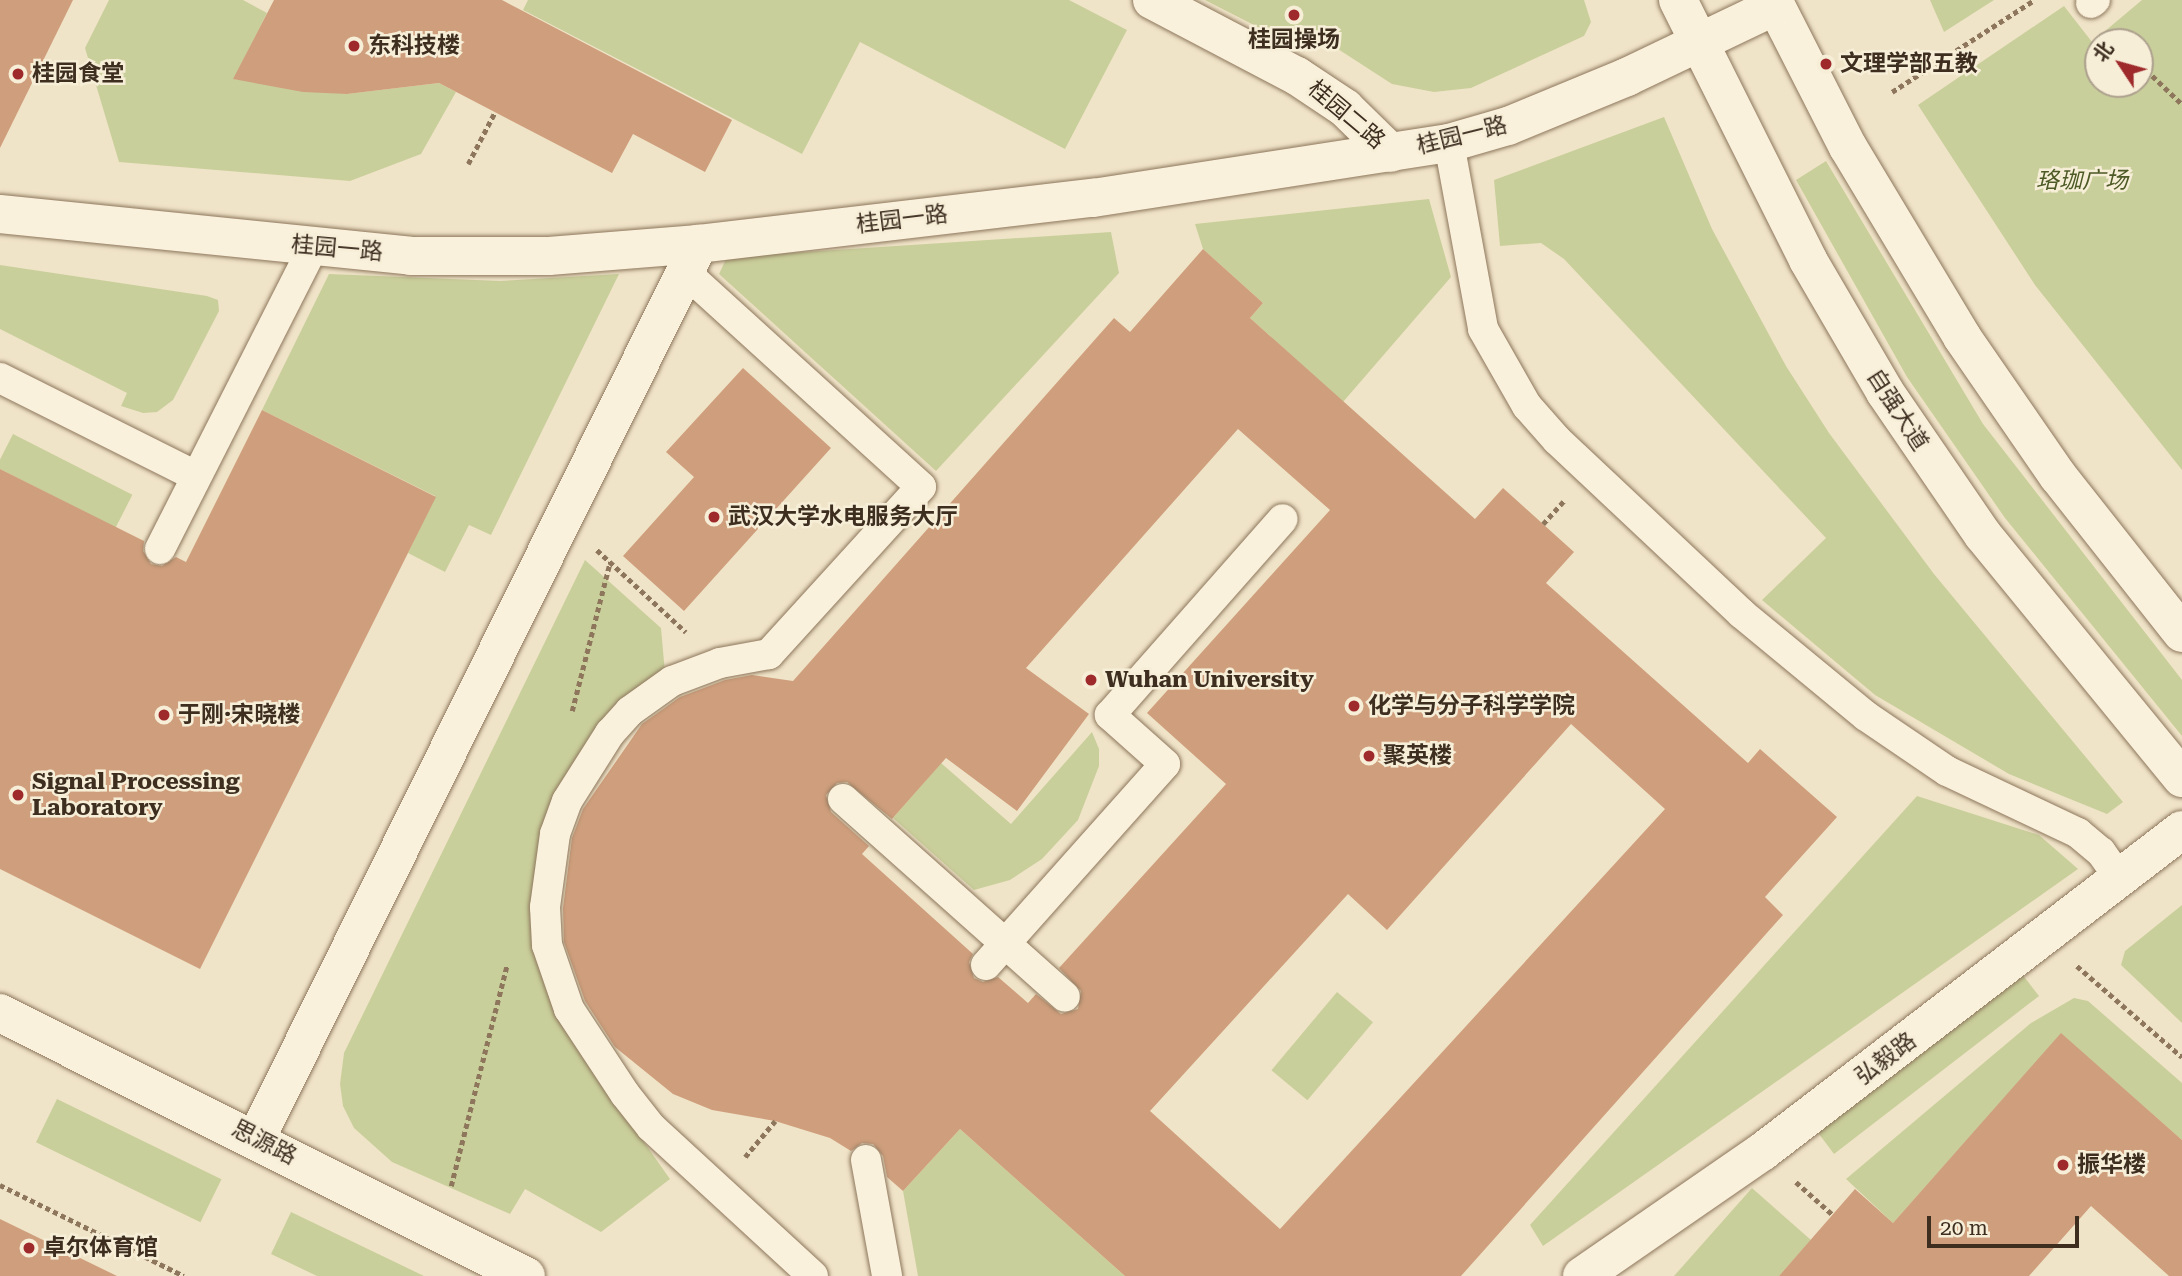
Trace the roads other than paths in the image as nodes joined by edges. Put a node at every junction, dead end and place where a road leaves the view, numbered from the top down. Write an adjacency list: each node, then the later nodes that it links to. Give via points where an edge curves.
1 (1152, 0): 6 (street, 桂园二路, via 1297,76 1345,108)
2 (1678, 0): 4 (street, 自强大道)
3 (1773, 3): 4 (street, 桂园一路); 14 (street, via 1848,147 1969,349 2058,476)
4 (1698, 45): 5 (street, 桂园一路, via 1508,126); 15 (street, 自强大道, via 1844,327 1931,463 1983,535)
5 (1449, 143): 6 (street, 桂园一路); 18 (lane, via 1483,329 1527,406 1557,440 1741,613 1866,716 1947,771 2078,833 2101,852)
6 (1391, 153): 9 (street, 桂园一路)
7 (0, 214): 8 (street, 桂园一路)
8 (313, 247): 9 (street, 桂园一路, via 410,256); 11 (lane)
9 (692, 258): 22 (street); 25 (lane, via 921,487 769,654 709,670 630,711 589,760 555,834 545,907 547,945 569,1009 625,1094 651,1126)
10 (0, 378): 11 (lane)
11 (196, 476): 13 (lane)
12 (1283, 519): 19 (lane, via 1110,715 1165,764)
13 (160, 549)
14 (2182, 633)
15 (2182, 778)
16 (844, 799): 19 (lane)
17 (2182, 830): 18 (street, 弘毅路)
18 (2120, 878): 27 (street, 弘毅路, via 1762,1152)
19 (995, 955): 20 (lane)
20 (1065, 997)
21 (0, 1013): 22 (street, 思源路)
22 (256, 1139): 24 (street, 思源路)
23 (866, 1160): 26 (lane)
24 (526, 1276)
25 (813, 1276)
26 (887, 1276)
27 (1582, 1276)

